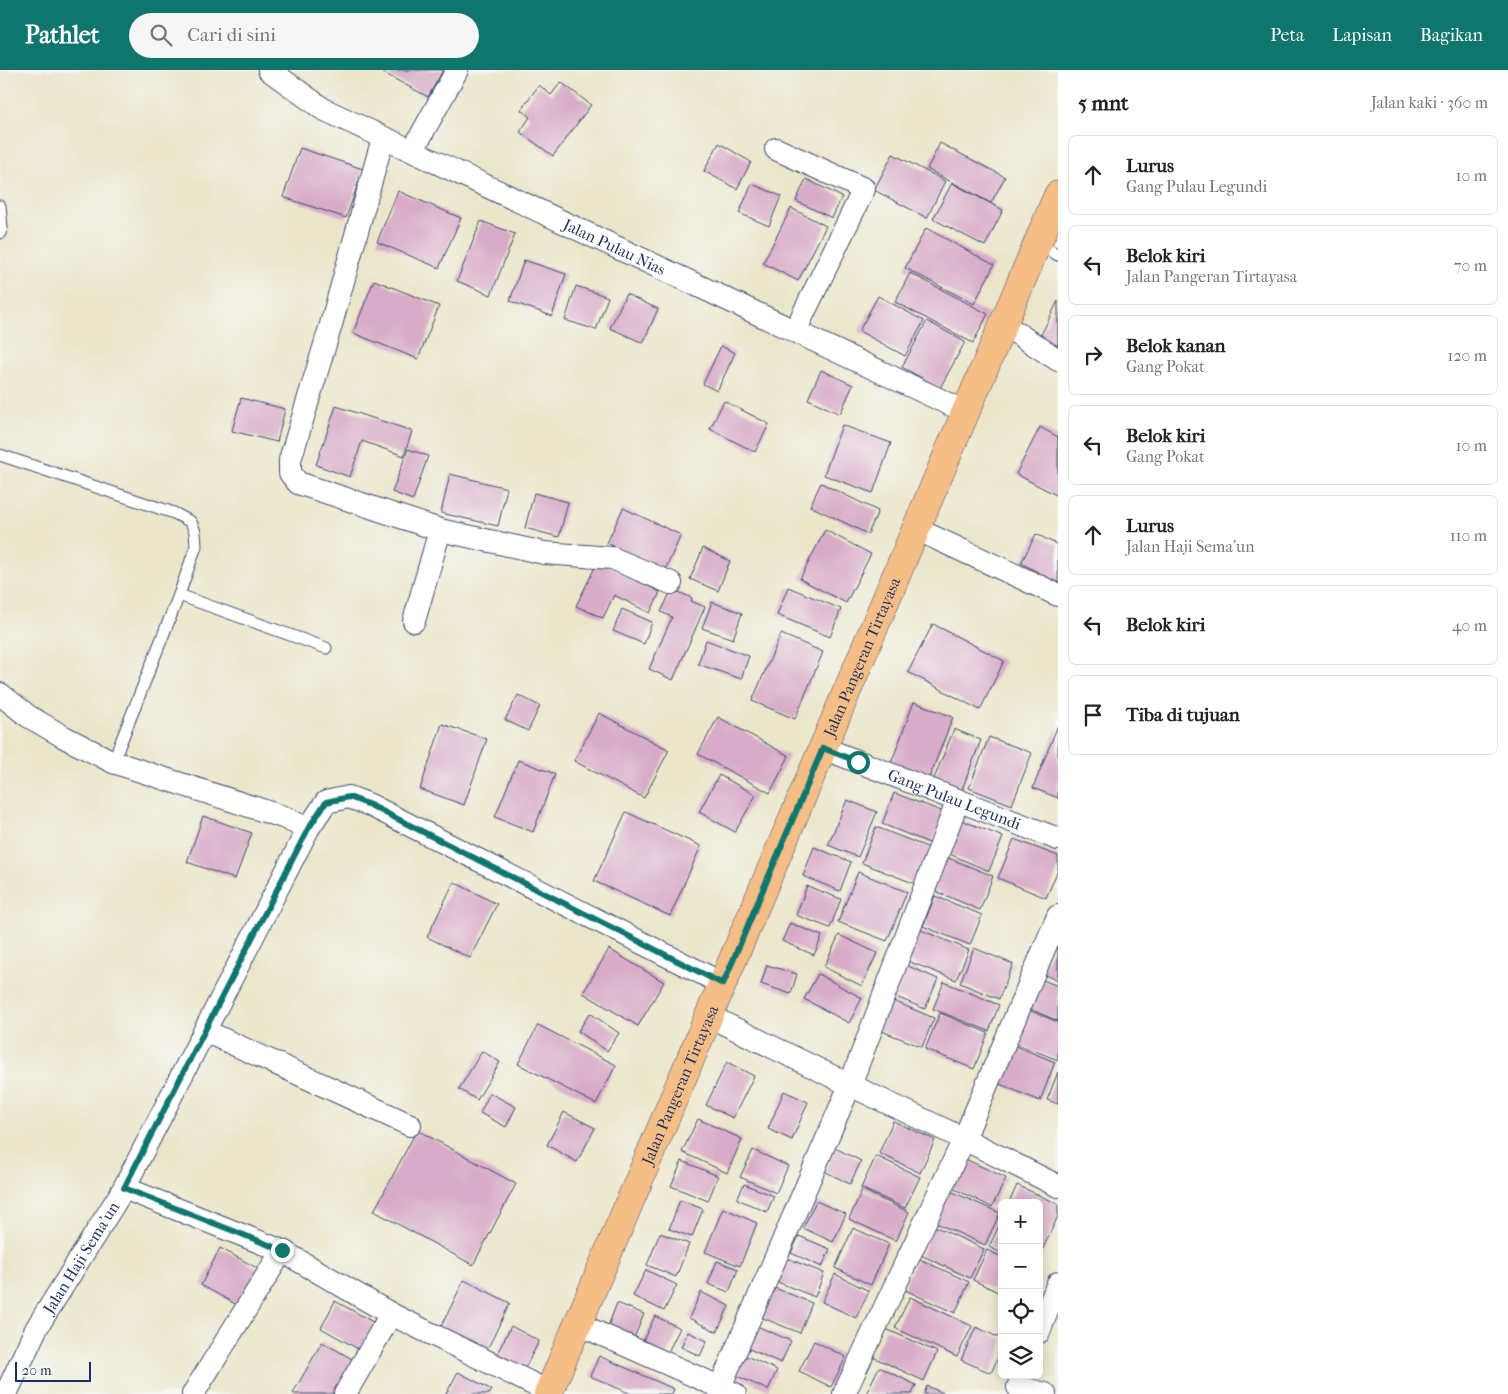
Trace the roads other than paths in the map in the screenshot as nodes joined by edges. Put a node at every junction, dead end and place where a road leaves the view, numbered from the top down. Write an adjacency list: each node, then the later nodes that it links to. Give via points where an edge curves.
1 (269, 70): 3 (street, Jalan Pulau Nias, via 323,109)
2 (457, 70): 5 (street)
3 (383, 138): 5 (street, Jalan Pulau Nias); 16 (street, via 295,441 290,473 298,483)
4 (776, 149): 11 (street, via 864,189)
5 (413, 150): 11 (street, Jalan Pulau Nias)
6 (1058, 195): 9 (main road, Jalan Pangeran Tirtayasa)
7 (0, 206): 8 (lane)
8 (0, 232)
9 (1048, 250): 10 (main road, Jalan Pangeran Tirtayasa)
10 (1003, 324): 12 (street); 13 (main road, Jalan Pangeran Tirtayasa)
11 (795, 331): 13 (street, Jalan Pulau Nias)
12 (1058, 360)
13 (966, 412): 15 (main road, Jalan Pangeran Tirtayasa)
14 (0, 454): 18 (lane, via 174,513 191,522 196,546)
15 (916, 529): 19 (street); 23 (main road, Jalan Pangeran Tirtayasa)
16 (440, 530): 17 (street, via 544,553 612,558); 20 (street)
17 (671, 582)
18 (179, 595): 21 (lane); 24 (lane)
19 (1058, 595)
20 (414, 622)
21 (326, 648)
22 (0, 694): 24 (street, via 28,716)
23 (823, 748): 25 (street, Gang Pulau Legundi); 29 (main road, Jalan Pangeran Tirtayasa)
24 (113, 762): 26 (street, via 283,817)
25 (958, 800): 27 (street, Gang Pulau Legundi); 32 (street)
26 (308, 829): 29 (street, Jalan Haji Sema'un, via 326,802 349,797); 31 (street, Jalan Haji Sema'un)
27 (1058, 839)
28 (1058, 916): 34 (street)
29 (723, 984): 30 (main road, Jalan Pangeran Tirtayasa)
30 (709, 1016): 32 (street); 41 (main road, Jalan Pangeran Tirtayasa)
31 (205, 1031): 33 (street); 36 (street, Jalan Haji Sema'un)
32 (850, 1085): 34 (street); 43 (street)
33 (410, 1125)
34 (964, 1139): 35 (street); 48 (street)
35 (1058, 1186)
36 (124, 1188): 37 (street); 45 (street, Jalan Haji Sema'un, via 36,1329)
37 (282, 1250): 39 (street); 46 (street)
38 (1058, 1283): 40 (street)
39 (391, 1314): 44 (street); 47 (street)
40 (1043, 1322)
41 (578, 1324): 43 (street); 44 (main road, Jalan Pangeran Tirtayasa)
42 (1019, 1385): 49 (street)
43 (727, 1391)
44 (549, 1393)
45 (6, 1394)
46 (193, 1394)
47 (345, 1394)
48 (844, 1394)
49 (1046, 1394)

